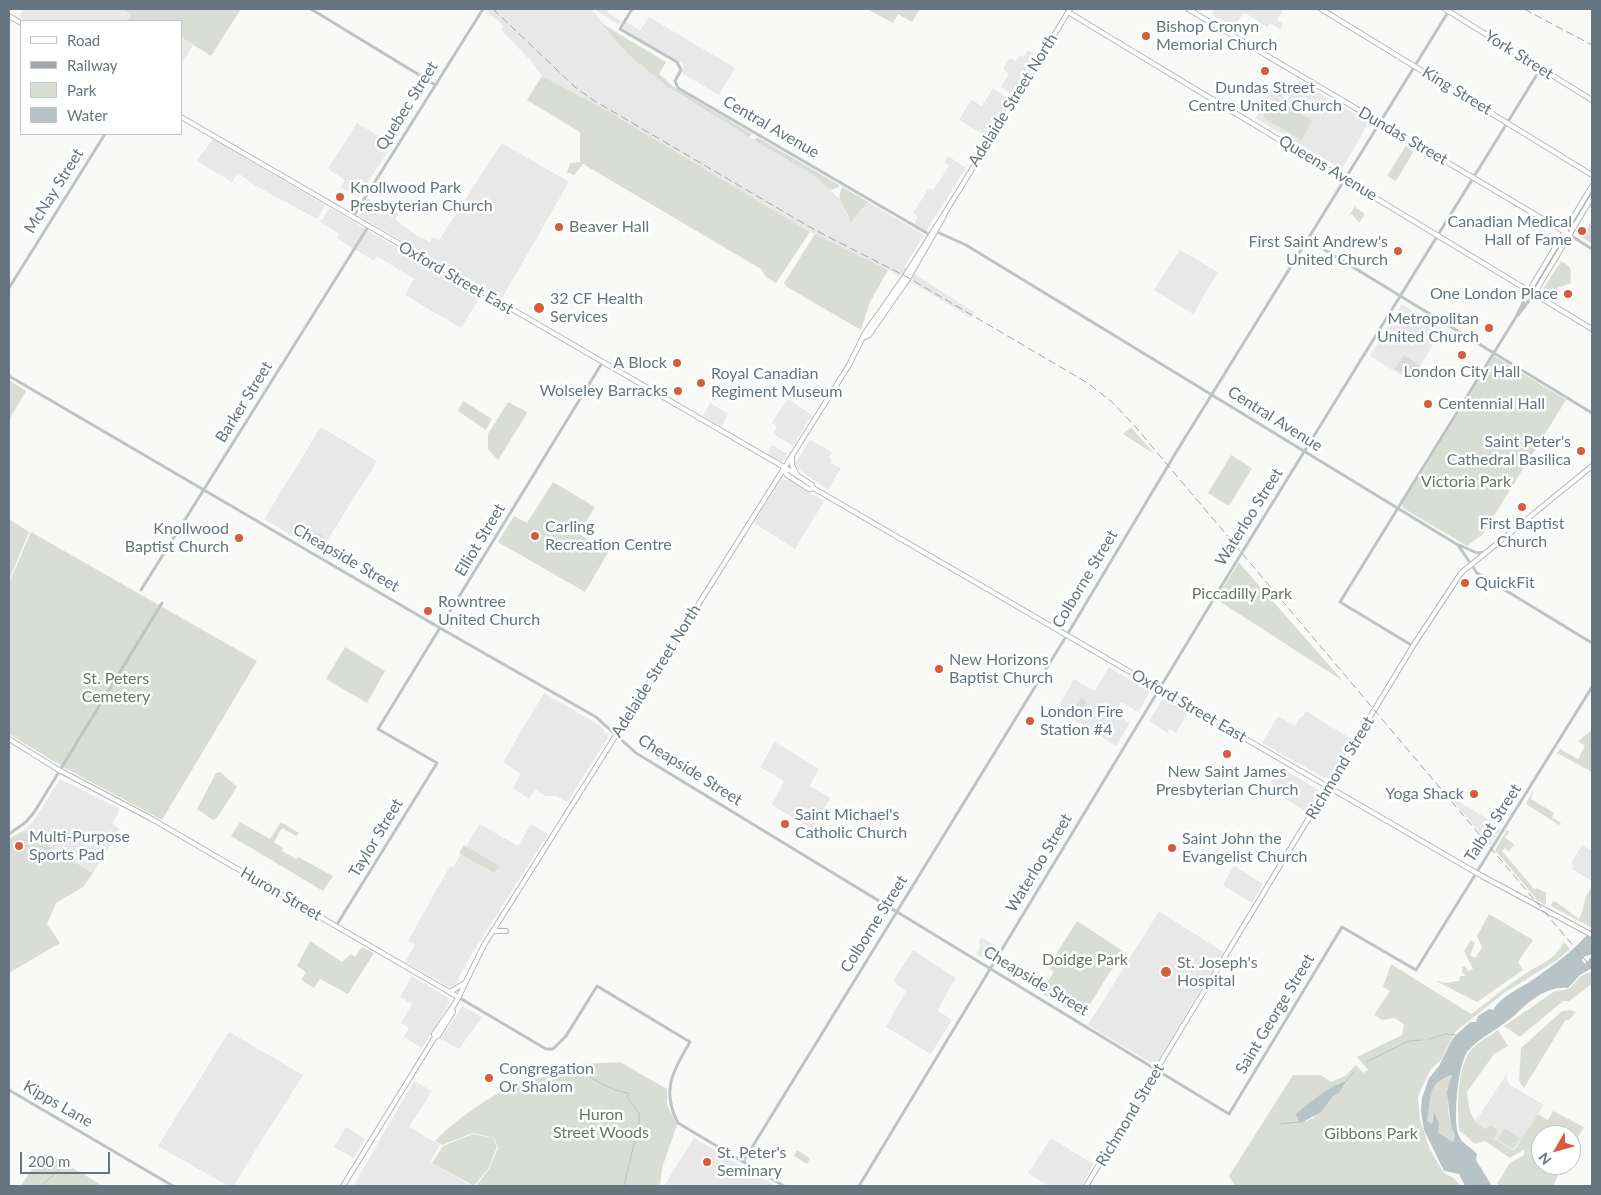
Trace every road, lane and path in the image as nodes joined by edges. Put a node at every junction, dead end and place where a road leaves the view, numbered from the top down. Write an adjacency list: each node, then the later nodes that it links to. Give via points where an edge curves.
1 (311, 9): 13 (street)
2 (483, 9): 13 (street, Quebec Street)
3 (632, 9): 28 (street, Central Avenue, via 620,29 677,62 680,70 675,81 678,88)
4 (1062, 9): 8 (street, Queens Avenue)
5 (1188, 9): 16 (main road, Dundas Street)
6 (1321, 9): 11 (main road, King Street)
7 (1448, 9): 11 (street, Colborne Street); 12 (main road, York Street)
8 (1069, 10): 21 (main road, Queens Avenue); 26 (main road, Adelaide Street North)
9 (9, 16): 10 (main road)
10 (20, 22)
11 (1415, 66): 16 (street, Colborne Street); 17 (main road, King Street)
12 (1541, 68): 14 (main road, York Street); 17 (street, Waterloo Street)
13 (435, 84): 24 (street, Quebec Street)
14 (1592, 100)
15 (182, 118): 24 (main road, Oxford Street East)
16 (1378, 122): 20 (main road, Dundas Street); 21 (street, Colborne Street)
17 (1506, 122): 19 (main road, King Street); 20 (street, Waterloo Street)
18 (103, 135): 33 (street, McNay Street)
19 (1592, 175)
20 (1473, 177): 27 (main road, Dundas Street); 29 (street, Waterloo Street)
21 (1345, 178): 29 (main road, Queens Avenue); 31 (street, Colborne Street)
22 (1592, 186): 27 (main road)
23 (1592, 197): 30 (main road)
24 (353, 217): 25 (main road, Oxford Street East)
25 (368, 227): 40 (main road, Oxford Street East); 50 (street, Barker Street)
26 (934, 230): 28 (main road, Adelaide Street North); 42 (street, Central Avenue)
27 (1565, 232): 30 (main road, Dundas Street); 34 (main road)
28 (932, 235): 45 (main road, Adelaide Street North, via 908,279 869,335 865,336)
29 (1438, 235): 34 (main road, Queens Avenue); 36 (street, Waterloo Street)
30 (1570, 236): 32 (street, Dundas Street); 35 (main road)
31 (1307, 239): 36 (street); 42 (street, Colborne Street)
32 (1592, 249)
33 (9, 288)
34 (1529, 291): 35 (main road, Queens Avenue); 37 (street)
35 (1534, 294): 37 (street); 38 (main road, Queens Avenue)
36 (1401, 296): 39 (street); 44 (street, Waterloo Street)
37 (1516, 317): 39 (street)
38 (1592, 329)
39 (1493, 352): 43 (street); 51 (street)
40 (602, 363): 47 (main road, Oxford Street East); 57 (street, Elliot Street)
41 (9, 376): 50 (street, Cheapside Street)
42 (1212, 394): 44 (street, Central Avenue); 58 (street, Colborne Street)
43 (1592, 413)
44 (1304, 452): 51 (street, Central Avenue); 62 (street, Waterloo Street)
45 (792, 453): 47 (main road, Adelaide Street North); 48 (main road)
46 (1592, 466): 53 (main road, Richmond Street)
47 (783, 468): 48 (main road, Oxford Street East); 49 (main road, Oxford Street East, via 787,475); 63 (main road, Adelaide Street North)
48 (798, 476): 49 (main road, Oxford Street East)
49 (813, 488): 58 (main road, Oxford Street East)
50 (204, 490): 55 (street, Barker Street); 57 (street, Cheapside Street)
51 (1398, 508): 52 (street, Central Avenue); 60 (street, via 1340,602)
52 (1458, 545): 53 (street, via 1477,553); 54 (street, Central Avenue)
53 (1485, 552): 54 (main road, Richmond Street)
54 (1471, 564): 59 (street, Central Avenue, via 1477,573); 60 (main road, Richmond Street, via 1459,575)
55 (141, 590)
56 (162, 602): 66 (street)
57 (440, 628): 63 (street, Cheapside Street, via 596,717); 65 (street, Elliot Street, via 378,729)
58 (1066, 635): 62 (main road, Oxford Street East); 70 (street, Colborne Street)
59 (1592, 643)
60 (1413, 646): 67 (main road, Richmond Street)
61 (1592, 688): 69 (street, Talbot Street)
62 (1159, 689): 67 (main road, Oxford Street East); 76 (street, Waterloo Street)
63 (616, 735): 70 (street, Cheapside Street, via 635,752); 71 (main road, Adelaide Street North)
64 (9, 739): 66 (main road, Huron Street)
65 (437, 763): 72 (street, Taylor Street)
66 (58, 770): 68 (street, via 26,822); 72 (main road, Huron Street, via 150,818)
67 (1329, 787): 69 (main road, Oxford Street East); 80 (main road, Richmond Street)
68 (9, 834)
69 (1476, 873): 73 (street, Talbot Street, via 1416,970); 75 (main road, Oxford Street East)
70 (897, 912): 76 (street, Cheapside Street); 83 (street, Colborne Street)
71 (500, 920): 74 (main road, Adelaide Street North); 74 (main road, via 506,931)
72 (336, 926): 78 (main road, Huron Street)
73 (1342, 927): 82 (street, Saint George Street)
74 (493, 931): 77 (main road, Adelaide Street North)
75 (1592, 935)
76 (990, 968): 80 (street, Cheapside Street); 87 (street, Waterloo Street)
77 (464, 982): 78 (main road); 79 (main road, Adelaide Street North)
78 (449, 992): 79 (main road, Huron Street)
79 (458, 997): 83 (street, Huron Street, via 546,1049 553,1049 566,1036 597,986 690,1042 670,1081 675,1119 687,1130); 85 (main road, Adelaide Street North)
80 (1157, 1070): 82 (street, Cheapside Street); 88 (main road, Richmond Street)
81 (9, 1090): 84 (street, Kipps Lane)
82 (1229, 1114)
83 (743, 1162): 86 (street)
84 (173, 1186)
85 (343, 1186)
86 (784, 1186)
87 (859, 1186)
88 (1086, 1186)

